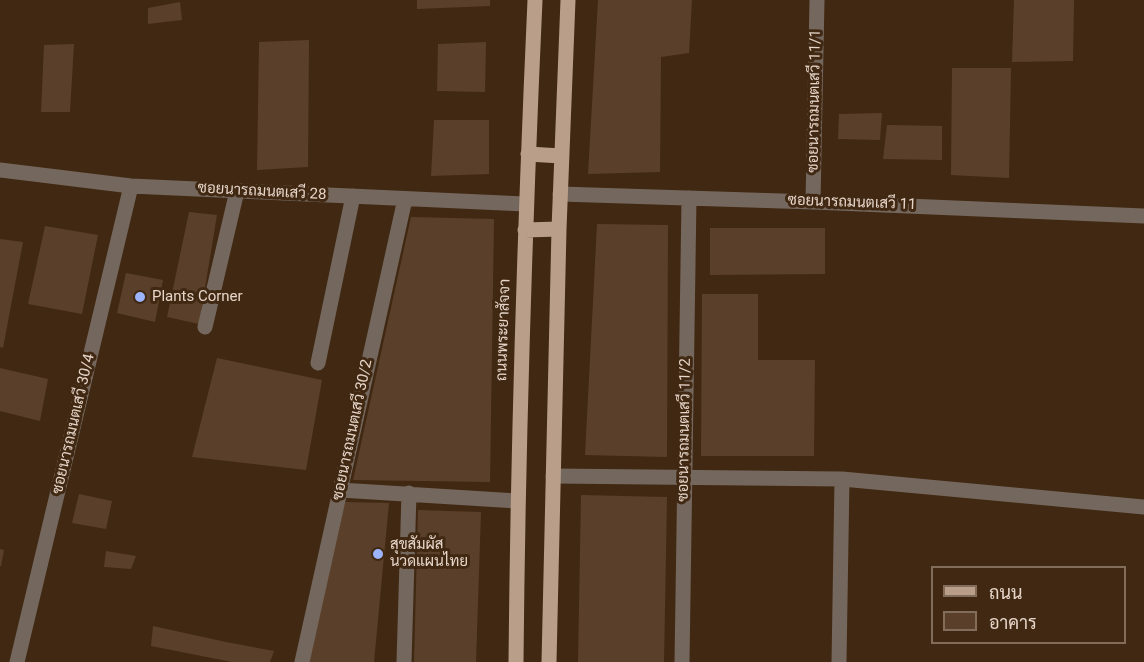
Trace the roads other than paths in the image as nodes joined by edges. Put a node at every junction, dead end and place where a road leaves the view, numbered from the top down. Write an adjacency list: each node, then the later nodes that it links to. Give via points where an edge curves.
1 (535, 0): 4 (main road, ถนนพระยาสัจจา)
2 (568, 0): 5 (main road)
3 (817, 0): 13 (street, ซอยนารถมนตเสวี 11/1)
4 (528, 154): 5 (main road); 14 (main road, ถนนพระยาสัจจา)
5 (561, 156): 9 (main road)
6 (0, 170): 7 (street, ซอยนารถมนตเสวี 28)
7 (131, 186): 8 (street, ซอยนารถมนตเสวี 28); 27 (street, ซอยนารถมนตเสวี 30/4)
8 (237, 191): 10 (street, ซอยนารถมนตเสวี 28); 18 (street)
9 (560, 194): 11 (street, ซอยนารถมนตเสวี 11); 16 (main road)
10 (353, 196): 12 (street, ซอยนารถมนตเสวี 28); 19 (street)
11 (689, 198): 13 (street, ซอยนารถมนตเสวี 11); 21 (street, ซอยนารถมนตเสวี 11/2)
12 (405, 199): 14 (street, ซอยนารถมนตเสวี 28); 23 (street, ซอยนารถมนตเสวี 30/2)
13 (813, 201): 15 (street, ซอยนารถมนตเสวี 11)
14 (525, 204): 17 (main road, ถนนพระยาสัจจา)
15 (1144, 216)
16 (559, 229): 17 (main road); 20 (main road)
17 (525, 230): 25 (main road, ถนนพระยาสัจจา)
18 (205, 327)
19 (318, 363)
20 (553, 476): 21 (street); 31 (main road)
21 (684, 476): 22 (street); 32 (street, ซอยนารถมนตเสวี 11/2)
22 (842, 479): 26 (street); 33 (street)
23 (340, 490): 24 (street); 28 (street, ซอยนารถมนตเสวี 30/2)
24 (409, 493): 25 (street); 29 (street)
25 (517, 501): 30 (main road, ถนนพระยาสัจจา)
26 (1144, 507)
27 (17, 662)
28 (302, 662)
29 (404, 662)
30 (516, 662)
31 (549, 662)
32 (682, 662)
33 (839, 662)

